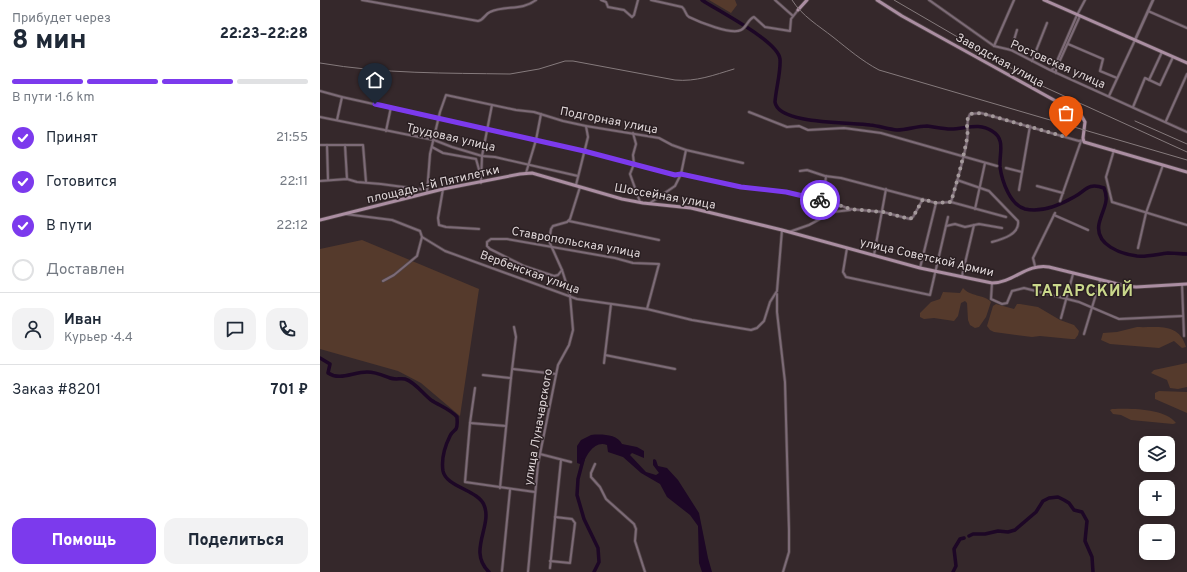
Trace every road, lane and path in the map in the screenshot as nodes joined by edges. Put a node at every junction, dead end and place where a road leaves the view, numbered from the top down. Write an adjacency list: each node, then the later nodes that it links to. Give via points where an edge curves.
1 (362, 0): 2 (street, via 478,21 483,20 490,12 517,8)
2 (536, 0)
3 (601, 0): 4 (street, via 606,2 608,7 626,11 632,18)
4 (638, 0)
5 (651, 0): 17 (street, via 684,8 689,16 722,29 736,31 744,28 754,17 765,27 790,31)
6 (775, 0): 17 (street)
7 (807, 0): 14 (main road)
8 (877, 0): 54 (main road, Заводская улица, via 1081,115 1086,124)
9 (930, 0): 23 (street, Ростовская улица)
10 (1014, 0): 23 (street)
11 (1044, 0): 16 (main road)
12 (1085, 0): 16 (street)
13 (1153, 0): 15 (street)
14 (798, 10): 17 (street)
15 (1148, 11): 19 (street); 21 (street)
16 (1079, 15): 21 (main road); 22 (street); 29 (street, via 1054,68)
17 (793, 16)
18 (1047, 23): 27 (street)
19 (1187, 28)
20 (1017, 30): 24 (street)
21 (1135, 40): 25 (main road); 32 (street)
22 (1068, 44): 30 (street); 32 (street, via 1104,59 1100,71)
23 (994, 46): 24 (street, Ростовская улица)
24 (1011, 50): 27 (street, Ростовская улица)
25 (1162, 52): 26 (main road); 33 (street)
26 (1173, 57): 28 (main road); 33 (street, via 1160,85)
27 (1032, 61): 29 (street, Ростовская улица)
28 (1187, 63)
29 (1050, 70): 30 (street, Ростовская улица)
30 (1056, 73): 35 (street, Ростовская улица)
31 (1187, 74): 45 (street)
32 (1118, 78): 35 (street)
33 (1149, 80): 39 (street, via 1145,78)
34 (320, 91): 36 (street)
35 (1109, 96): 39 (street, Ростовская улица)
36 (342, 97): 38 (street); 44 (street)
37 (492, 105): 41 (street, Подгорная улица); 43 (street, Подгорная улица, via 446,95); 48 (street)
38 (391, 107): 43 (street); 49 (street)
39 (1133, 107): 45 (street, Ростовская улица)
40 (749, 112): 63 (street, via 787,127 799,126 808,130 844,128 881,133)
41 (541, 114): 46 (street, Подгорная улица); 53 (street)
42 (320, 117): 44 (street, Трудовая улица)
43 (438, 118): 48 (street); 52 (street)
44 (337, 120): 49 (street, Трудовая улица)
45 (1166, 121): 50 (street, Ростовская улица)
46 (586, 126): 51 (street, Подгорная улица); 61 (street, via 588,134)
47 (1030, 126): 54 (street); 63 (street, via 981,113 970,114 966,120); 72 (street)
48 (487, 129): 53 (street); 62 (street)
49 (386, 131): 52 (street, Трудовая улица)
50 (1187, 132)
51 (633, 133): 59 (street, Подгорная улица, via 659,138); 67 (street, via 636,144)
52 (434, 140): 58 (street); 62 (street, Трудовая улица)
53 (536, 140): 61 (street); 66 (street)
54 (1082, 141): 60 (main road); 93 (street)
55 (320, 145): 56 (street)
56 (327, 145): 57 (street); 80 (street)
57 (345, 145): 79 (street); 83 (street, via 363,145)
58 (432, 147): 75 (street, via 443,153 476,159); 90 (street)
59 (686, 150): 64 (street, Подгорная улица); 76 (street)
60 (1114, 150): 68 (main road); 106 (street, via 1106,178 1112,202)
61 (584, 151): 67 (street); 77 (street)
62 (482, 156): 66 (street, Трудовая улица, via 495,156); 75 (street)
63 (964, 157): 65 (street); 81 (street)
64 (743, 163)
65 (985, 163): 69 (street); 88 (street)
66 (528, 164): 74 (street); 77 (street, Трудовая улица)
67 (634, 164): 76 (street, via 675,175); 97 (street, via 630,174)
68 (1163, 165): 73 (main road); 106 (street)
69 (997, 166)
70 (1006, 168): 72 (street)
71 (800, 171): 78 (street, via 807,170)
72 (1022, 172): 92 (street)
73 (1187, 172)
74 (526, 173): 84 (main road, площадь 1-й Пятилетки); 85 (main road, Шоссейная улица)
75 (481, 174): 84 (street)
76 (681, 174): 98 (street, via 731,186 786,192); 101 (street, via 673,188)
77 (578, 176): 85 (street)
78 (826, 176): 89 (street); 98 (street, via 824,195)
79 (347, 179): 80 (street, площадь 1-й Пятилетки); 83 (street, площадь 1-й Пятилетки)
80 (328, 180): 82 (street, площадь 1-й Пятилетки)
81 (957, 180): 88 (street); 99 (street)
82 (320, 181)
83 (366, 183): 90 (street, площадь 1-й Пятилетки)
84 (481, 183): 91 (main road, площадь 1-й Пятилетки)
85 (576, 185): 87 (main road, Шоссейная улица)
86 (1037, 186): 93 (street)
87 (580, 187): 97 (main road, Шоссейная улица); 111 (street)
88 (980, 188): 102 (street); 123 (street, via 993,193 1019,225 1014,233)
89 (886, 189): 95 (street); 105 (street)
90 (426, 190): 94 (street)
91 (443, 190): 94 (main road, площадь 1-й Пятилетки); 116 (street, via 439,225)
92 (1018, 190)
93 (1063, 193): 96 (street)
94 (427, 194): 107 (main road, площадь 1-й Пятилетки)
95 (923, 199): 100 (street); 105 (street, via 912,218)
96 (1060, 201)
97 (640, 202): 101 (main road, Шоссейная улица)
98 (827, 202): 103 (street); 104 (street)
99 (951, 202): 100 (street); 102 (street)
100 (936, 203): 129 (street)
101 (649, 204): 117 (main road, Шоссейная улица, via 691,208)
102 (975, 209): 109 (street)
103 (853, 210): 104 (street); 105 (street)
104 (833, 212): 119 (street)
105 (883, 212): 127 (street)
106 (1146, 213): 113 (street); 126 (street)
107 (344, 214): 110 (main road, Вербенская улица); 121 (street, Вербенская улица, via 392,220 420,231)
108 (948, 217): 114 (street)
109 (1006, 217)
110 (320, 220)
111 (569, 221): 122 (street, Ставропольская улица); 124 (street, улица Луначарского, via 552,227 549,239)
112 (974, 225): 114 (street); 115 (street); 133 (street)
113 (1187, 225)
114 (946, 226): 131 (street)
115 (1002, 228)
116 (479, 229)
117 (782, 230): 119 (main road, Шоссейная улица); 139 (street)
118 (1088, 230): 128 (street, via 1054,214 1033,258)
119 (789, 232): 120 (main road, Шоссейная улица)
120 (802, 235): 125 (main road, улица Советской Армии)
121 (422, 237): 134 (street, via 417,256); 140 (street, Вербенская улица, via 445,251)
122 (659, 240)
123 (992, 242)
124 (552, 248): 130 (street, улица Луначарского); 130 (street, Ставропольская улица, via 489,239 487,245 493,251 549,275 556,276); 144 (street, Ставропольская улица, via 633,263 659,264)
125 (847, 248): 127 (main road, улица Советской Армии); 131 (street, via 843,272 846,277 930,295)
126 (1138, 248)
127 (874, 256): 129 (main road, улица Советской Армии)
128 (1035, 266): 132 (main road); 136 (main road, улица Советской Армии, via 1002,282)
129 (920, 268): 131 (main road, улица Советской Армии)
130 (562, 270): 140 (street, улица Луначарского)
131 (936, 271): 133 (main road, улица Советской Армии)
132 (1073, 274): 135 (main road); 141 (street)
133 (962, 276): 136 (main road, улица Советской Армии)
134 (383, 281)
135 (1100, 281): 137 (main road, via 1136,287); 143 (street)
136 (992, 283): 141 (street, via 991,300 1002,304 1007,303 1012,291 1019,288)
137 (1182, 284): 138 (main road); 145 (street)
138 (1187, 284)
139 (777, 293): 144 (street, Вербенская улица, via 770,302 765,318 754,330 692,320); 173 (street, via 785,382 789,530 789,552)
140 (570, 295): 142 (street, Вербенская улица, via 577,299); 154 (street, улица Луначарского, via 572,335)
141 (1066, 300): 143 (street); 146 (street)
142 (611, 304): 144 (street, Вербенская улица); 150 (street)
143 (1092, 307): 145 (street, via 1119,319); 148 (street)
144 (647, 309)
145 (1184, 316): 149 (street)
146 (1061, 318)
147 (514, 327): 152 (street, via 516,337)
148 (1084, 334)
149 (1184, 336)
150 (606, 355): 151 (street); 153 (street)
151 (604, 363)
152 (513, 369): 154 (street); 156 (street)
153 (675, 369)
154 (556, 374): 160 (street, улица Луначарского)
155 (482, 375): 156 (street)
156 (511, 378): 159 (street)
157 (475, 388): 158 (street)
158 (470, 423): 159 (street); 164 (street, via 465,482)
159 (506, 426): 164 (street)
160 (540, 454): 161 (street); 166 (street, улица Луначарского)
161 (560, 460): 162 (street); 167 (street)
162 (571, 462)
163 (595, 464): 172 (street, via 590,473 591,477 606,499 634,524 635,541)
164 (500, 488): 165 (street)
165 (510, 490): 166 (street); 170 (street)
166 (535, 492): 171 (street, улица Луначарского)
167 (554, 517): 168 (street); 168 (street, via 572,519 575,523 570,563)
168 (550, 561): 169 (street)
169 (550, 568)
170 (502, 571)
171 (528, 572)
172 (644, 572)
173 (783, 572)

